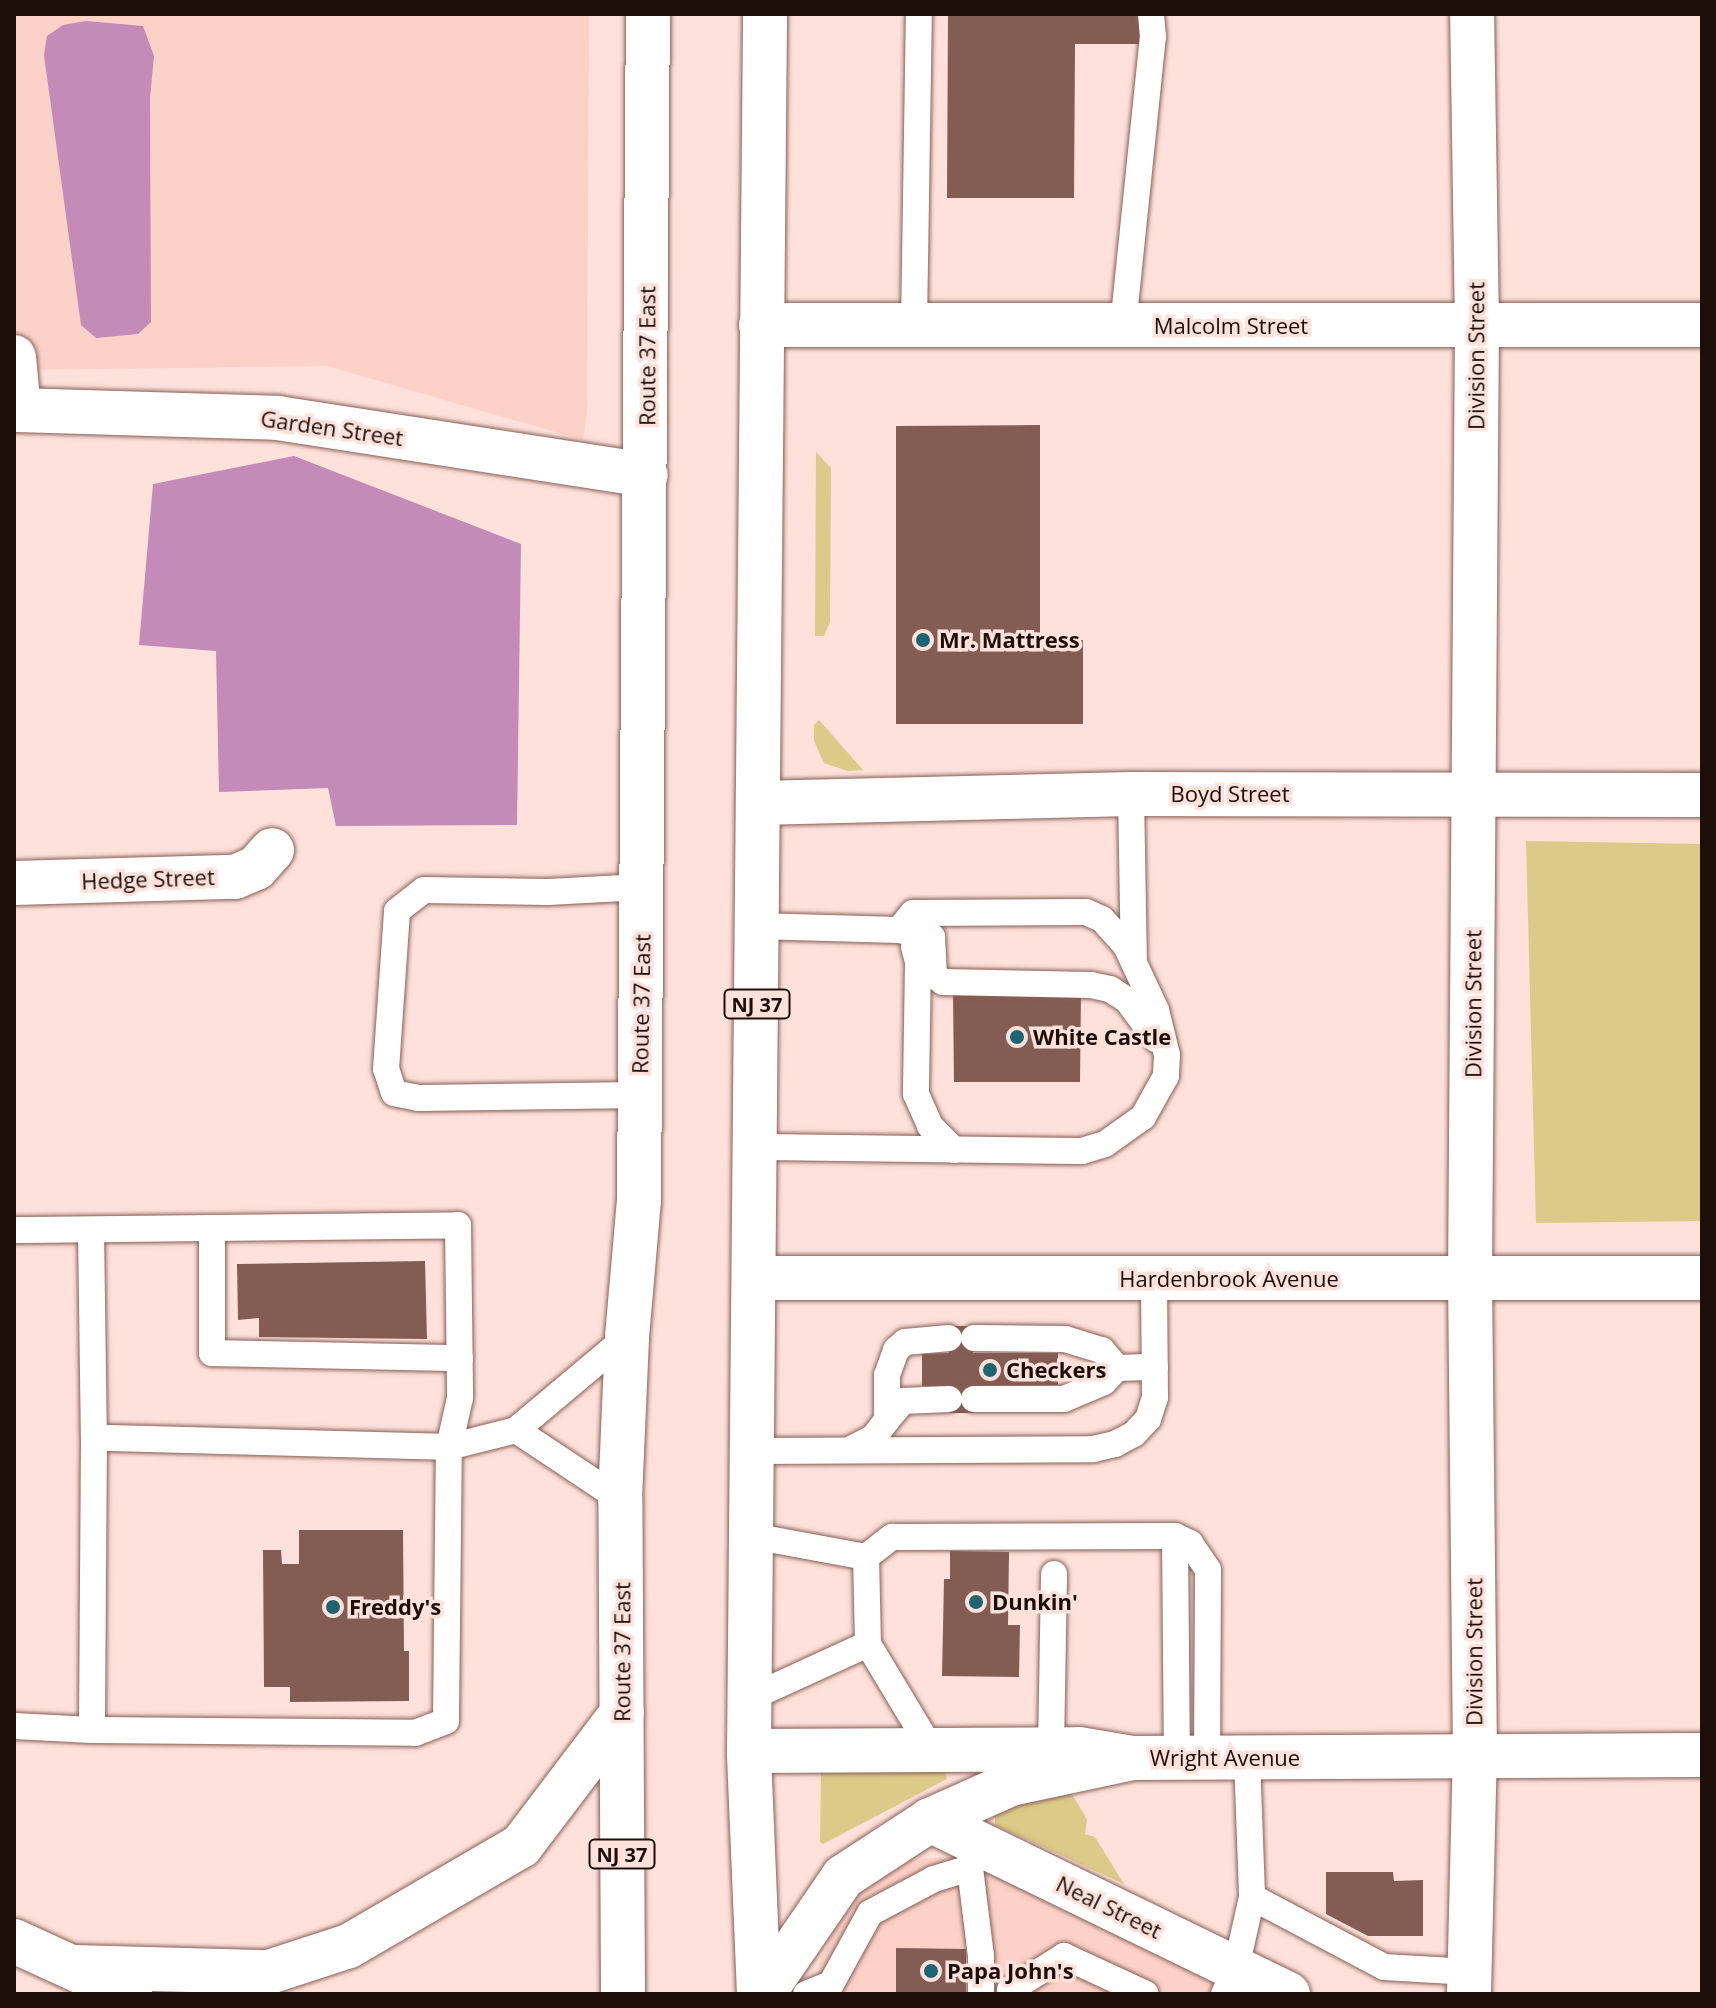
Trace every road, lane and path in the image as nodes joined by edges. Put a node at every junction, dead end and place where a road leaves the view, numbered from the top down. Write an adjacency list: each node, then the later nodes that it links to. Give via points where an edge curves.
1 (648, 14): 13 (main road, Route 37 East / NJ 37)
2 (765, 14): 6 (main road, NJ 37)
3 (919, 14): 7 (lane)
4 (1151, 14): 9 (lane, via 1153,37)
5 (1472, 14): 10 (main road, Division Street)
6 (761, 325): 7 (main road, Malcolm Street); 17 (main road, NJ 37)
7 (914, 325): 9 (main road, Malcolm Street)
8 (1702, 325): 10 (main road, Malcolm Street)
9 (1123, 326): 10 (main road, Malcolm Street)
10 (1477, 326): 14 (main road, Division Street)
11 (14, 357): 12 (main road)
12 (16, 410): 13 (main road, Garden Street, via 278,418)
13 (646, 475): 20 (main road, Route 37 East / NJ 37)
14 (1475, 793): 15 (main road, Boyd Street); 16 (main road, Boyd Street); 34 (main road, Division Street)
15 (1131, 794): 17 (main road, Boyd Street); 23 (lane)
16 (1702, 795)
17 (758, 803): 21 (main road, NJ 37)
18 (272, 850): 19 (main road, Hedge Street, via 256,868 235,877)
19 (14, 883)
20 (642, 887): 27 (main road, Route 37 East / NJ 37); 27 (lane, via 424,890 397,911 386,1069 394,1093 419,1098)
21 (756, 926): 22 (lane); 28 (main road, NJ 37)
22 (899, 930): 23 (lane, via 913,913 1086,912 1117,933); 24 (lane, via 932,937 934,975); 26 (lane, via 912,939 918,962)
23 (1134, 962): 25 (lane, via 1156,1010)
24 (943, 982): 25 (lane, via 1110,989 1127,1000); 26 (lane, via 932,997)
25 (1167, 1055): 29 (lane, via 1166,1076 1143,1117 1105,1144 1082,1151)
26 (916, 1094): 29 (lane, via 930,1126)
27 (640, 1095): 37 (main road, Route 37 East / NJ 37, via 639,1200)
28 (757, 1147): 29 (lane); 33 (main road, NJ 37)
29 (954, 1150)
30 (212, 1228): 32 (lane); 38 (lane, via 212,1353); 38 (lane, via 458,1225)
31 (14, 1230): 32 (lane)
32 (91, 1230): 43 (lane)
33 (755, 1278): 36 (main road, Hardenbrook Avenue); 46 (main road, NJ 37)
34 (1470, 1278): 35 (main road, Hardenbrook Avenue); 36 (main road, Hardenbrook Avenue); 60 (main road, Division Street)
35 (1702, 1278)
36 (1154, 1280): 39 (lane)
37 (627, 1337): 42 (lane); 47 (main road, Route 37 East / NJ 37)
38 (460, 1358): 44 (lane, via 460,1398)
39 (1155, 1367): 40 (lane); 45 (lane, via 1155,1397 1148,1419 1115,1444 1093,1449)
40 (1117, 1368): 41 (lane, via 1104,1382 1064,1399 903,1401); 41 (lane, via 1102,1350 1065,1339 905,1342 896,1350 887,1375)
41 (887, 1420): 45 (lane, via 868,1442)
42 (516, 1430): 44 (lane); 47 (lane)
43 (94, 1438): 44 (lane); 55 (lane)
44 (449, 1447): 55 (lane, via 446,1721 415,1733)
45 (849, 1450): 46 (lane)
46 (753, 1451): 48 (main road, NJ 37)
47 (620, 1499): 53 (main road, Route 37 East / NJ 37)
48 (752, 1536): 49 (lane); 52 (main road, NJ 37)
49 (866, 1557): 51 (lane); 62 (lane, via 892,1537 1175,1536)
50 (1054, 1574): 57 (lane)
51 (868, 1644): 52 (lane); 56 (lane)
52 (750, 1698): 58 (main road, NJ 37)
53 (622, 1713): 67 (main road, via 521,1846 349,1946 269,1972); 73 (main road, Route 37 East / NJ 37)
54 (14, 1726): 55 (lane)
55 (92, 1730)
56 (931, 1749): 57 (main road, Wright Avenue); 58 (main road, Wright Avenue)
57 (1051, 1749): 61 (main road, Wright Avenue)
58 (749, 1751): 74 (main road, NJ 37)
59 (1702, 1755): 60 (main road, Wright Avenue)
60 (1475, 1756): 62 (main road, Wright Avenue); 69 (main road, Division Street)
61 (1132, 1758): 62 (main road, Wright Avenue); 63 (main road, via 1011,1784)
62 (1210, 1758): 65 (lane)
63 (930, 1820): 64 (main road, Neal Street); 74 (main road, via 843,1877)
64 (976, 1857): 68 (main road, Neal Street); 70 (lane, via 870,1913); 76 (lane)
65 (1252, 1897): 68 (lane); 69 (lane, via 1384,1967)
66 (14, 1941): 67 (main road)
67 (73, 1967): 72 (main road)
68 (1230, 1981): 78 (main road, Neal Street)
69 (1470, 1983)
70 (834, 1989): 75 (lane)
71 (1010, 1990): 77 (lane, via 1064,1956)
72 (130, 1994)
73 (623, 1994)
74 (761, 1994)
75 (806, 1994)
76 (981, 1994)
77 (1146, 1994)
78 (1288, 1994)

